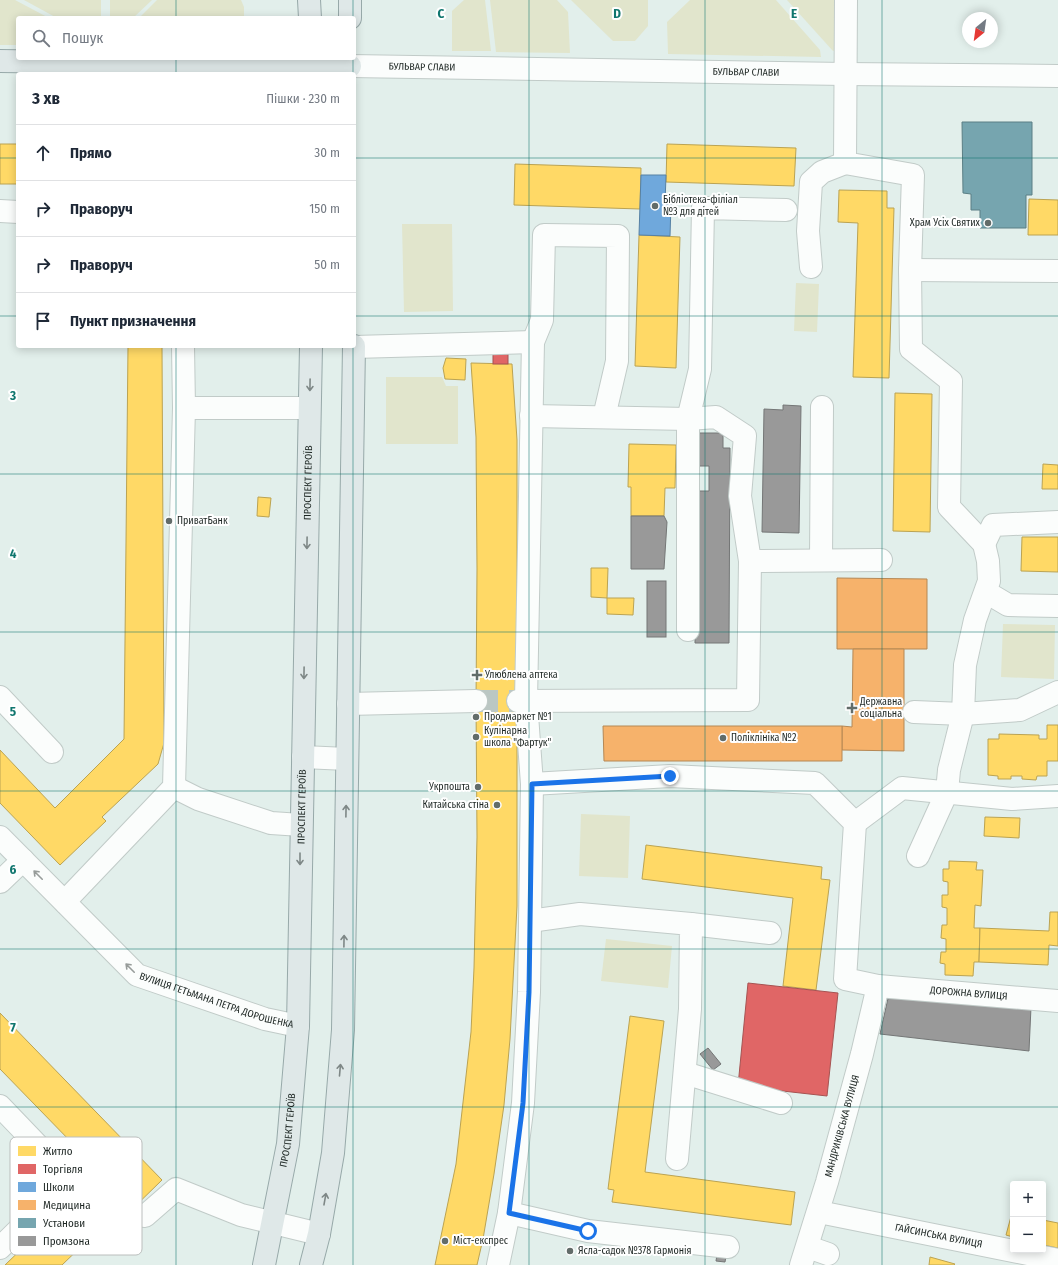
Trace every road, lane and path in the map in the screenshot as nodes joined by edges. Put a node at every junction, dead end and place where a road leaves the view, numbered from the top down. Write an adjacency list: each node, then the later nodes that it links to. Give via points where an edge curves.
1 (309, 0): 4 (main road)
2 (350, 0): 5 (main road)
3 (846, 0): 9 (street)
4 (310, 16)
5 (350, 16)
6 (0, 61): 7 (main road, БУЛЬВАР СЛАВИ)
7 (311, 66): 8 (main road, БУЛЬВАР СЛАВИ)
8 (350, 66): 9 (street, БУЛЬВАР СЛАВИ)
9 (845, 74): 10 (street, БУЛЬВАР СЛАВИ); 11 (street)
10 (1058, 76)
11 (846, 163): 15 (street, via 822,172 811,182 808,231); 16 (street, via 913,174)
12 (786, 210): 28 (street, via 703,208 700,369)
13 (0, 212): 14 (street)
14 (16, 212)
15 (811, 267)
16 (910, 270): 17 (street); 30 (street, via 911,349 951,381 949,507)
17 (1058, 271)
18 (532, 342): 19 (street); 26 (street); 27 (street, via 542,320 544,235 618,236 617,361)
19 (356, 346)
20 (183, 348): 24 (street)
21 (310, 348): 25 (main road, ПРОСПЕКТ ГЕРОЇВ, one-way to 25)
22 (354, 348): 41 (main road)
23 (822, 407): 31 (street)
24 (184, 408): 25 (street); 48 (street)
25 (309, 408): 45 (main road, ПРОСПЕКТ ГЕРОЇВ, one-way to 45)
26 (531, 416): 27 (street); 40 (street)
27 (604, 417): 28 (street)
28 (688, 419): 33 (street, via 716,417 745,436 740,496); 36 (street)
29 (1058, 522): 30 (street, via 993,525)
30 (984, 544): 34 (street, via 988,561)
31 (820, 560): 32 (street); 33 (street)
32 (881, 560)
33 (750, 561): 40 (street, via 748,700)
34 (986, 592): 35 (street, via 1008,605); 43 (street, via 975,620 966,665)
35 (1058, 606)
36 (688, 630)
37 (1058, 692): 43 (street, via 1020,710)
38 (0, 698): 44 (street)
39 (476, 701): 41 (street)
40 (522, 701): 47 (street)
41 (348, 704): 46 (main road)
42 (914, 712): 43 (street)
43 (963, 714): 49 (street, via 949,770)
44 (52, 752)
45 (303, 757): 46 (street); 52 (main road, ПРОСПЕКТ ГЕРОЇВ)
46 (347, 759): 73 (main road, one-way to 46, via 333,1153 343,1030)
47 (532, 784): 51 (street, via 670,776 815,782); 58 (street)
48 (174, 787): 52 (street, via 198,799 271,823); 57 (street)
49 (947, 792): 50 (street, via 1012,799); 51 (street, via 902,788); 54 (street)
50 (1058, 796)
51 (855, 823): 61 (street, ДОРОЖНА ВУЛИЦЯ, via 845,979)
52 (301, 825): 63 (main road, ПРОСПЕКТ ГЕРОЇВ, one-way to 63)
53 (0, 837): 55 (street, ВУЛИЦЯ ГЕТЬМАНА ПЕТРА ДОРОШЕНКА)
54 (918, 856)
55 (23, 860): 56 (street); 57 (street, ВУЛИЦЯ ГЕТЬМАНА ПЕТРА ДОРОШЕНКА, one-way to 55)
56 (0, 882)
57 (66, 903): 63 (street, ВУЛИЦЯ ГЕТЬМАНА ПЕТРА ДОРОШЕНКА, one-way to 57, via 265,1019 137,975)
58 (530, 921): 59 (street, via 580,914); 70 (street, via 523,1103)
59 (691, 924): 60 (street); 64 (street, via 690,1008)
60 (770, 933)
61 (878, 986): 62 (street, ДОРОЖНА ВУЛИЦЯ); 69 (street, МАНДРИКІВСЬКА ВУЛИЦЯ)
62 (1058, 1001)
63 (298, 1026): 72 (main road, ПРОСПЕКТ ГЕРОЇВ, via 288,1144)
64 (684, 1073): 65 (street); 68 (street)
65 (781, 1103)
66 (0, 1106): 67 (street)
67 (30, 1137)
68 (677, 1159)
69 (819, 1212): 78 (street, МАНДРИКІВСЬКА ВУЛИЦЯ); 79 (street, ГАЙСИНСЬКА ВУЛИЦЯ)
70 (509, 1213): 75 (street, via 588,1231); 82 (street)
71 (145, 1216): 72 (street, via 176,1189 241,1214)
72 (273, 1223): 73 (street); 80 (main road, ПРОСПЕКТ ГЕРОЇВ)
73 (319, 1234): 81 (main road)
74 (10, 1238): 76 (street)
75 (728, 1247)
76 (0, 1248)
77 (828, 1254): 78 (street)
78 (805, 1256)
79 (1058, 1260)
80 (264, 1265)
81 (311, 1265)
82 (498, 1265)

